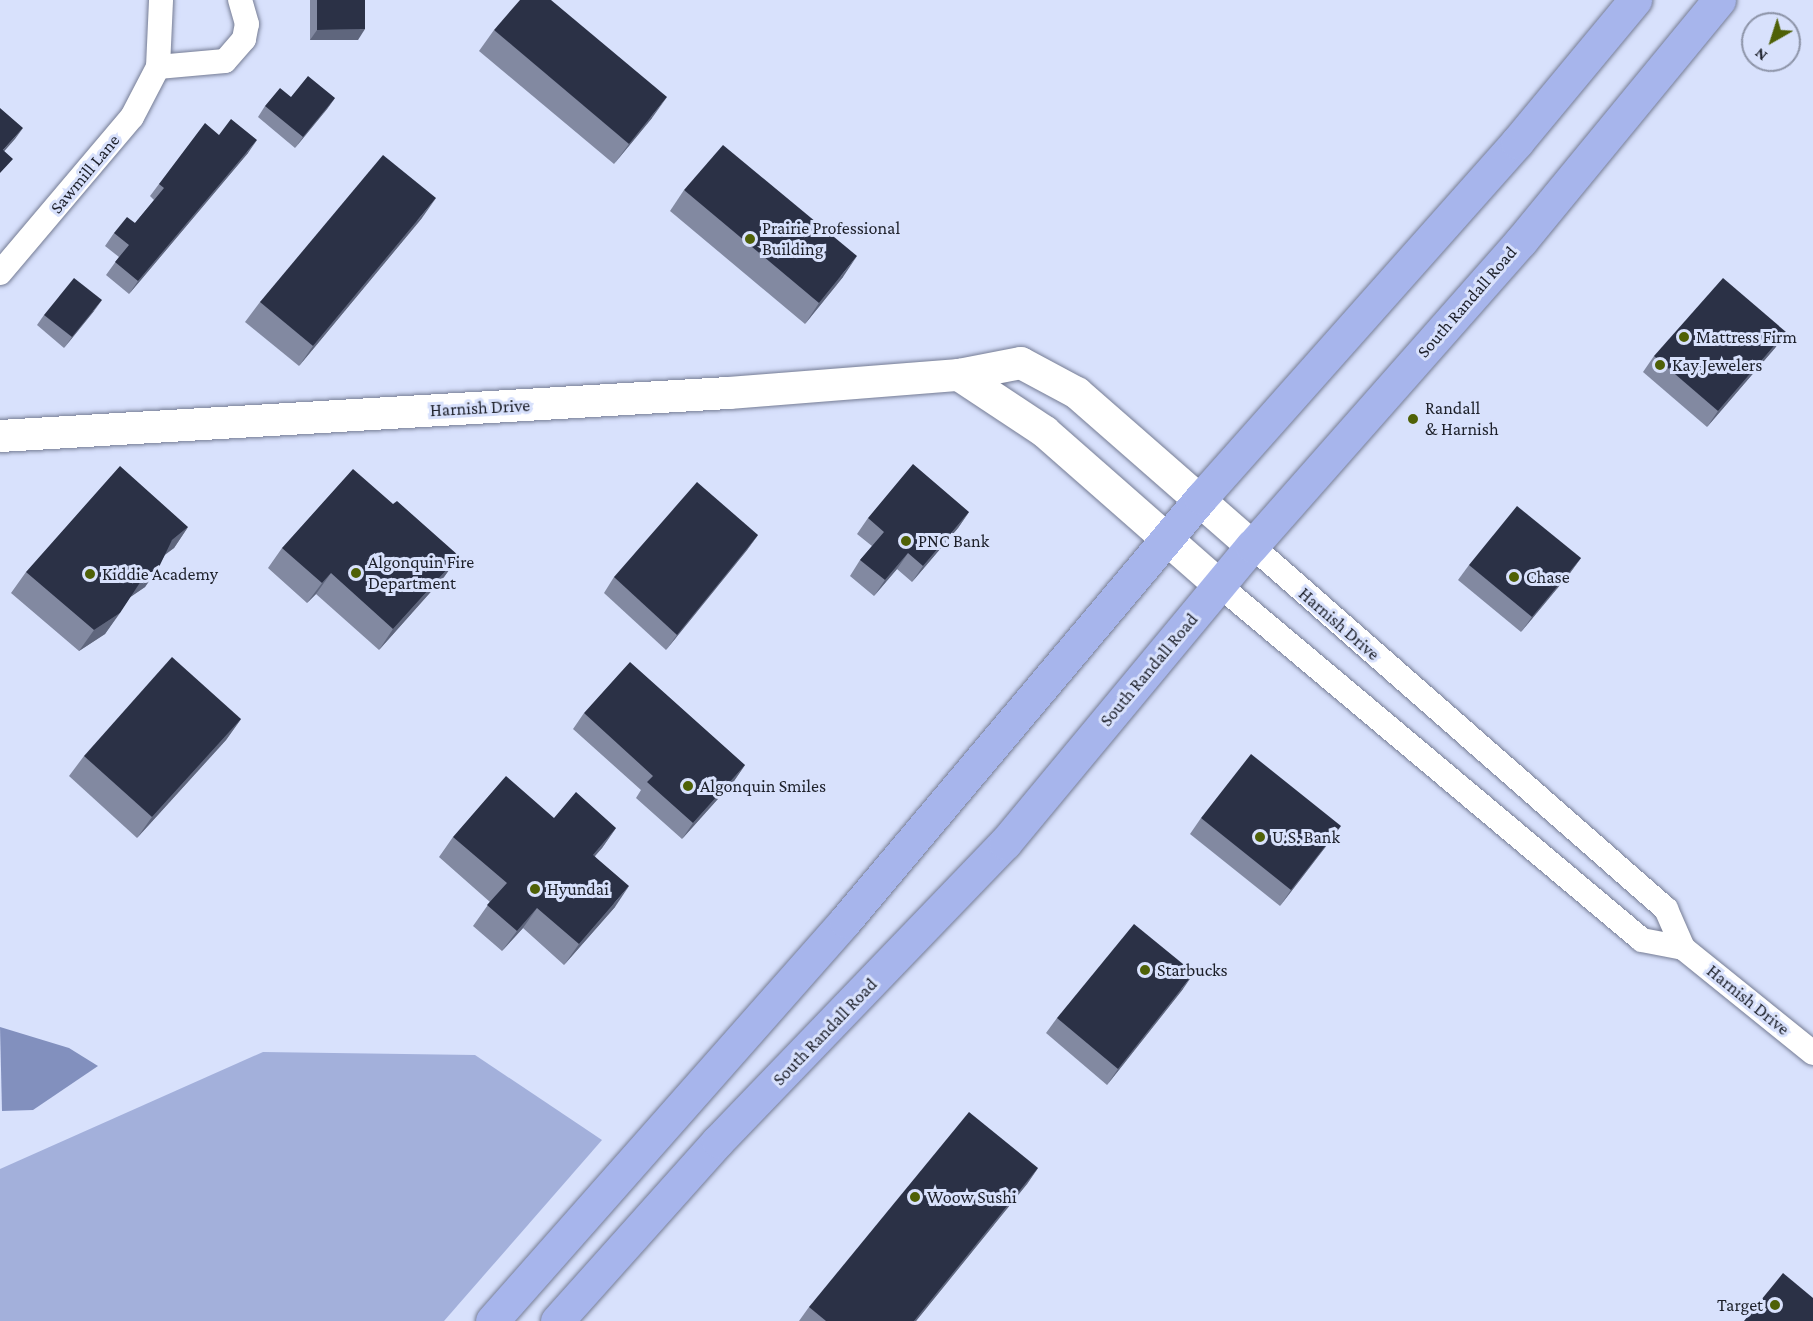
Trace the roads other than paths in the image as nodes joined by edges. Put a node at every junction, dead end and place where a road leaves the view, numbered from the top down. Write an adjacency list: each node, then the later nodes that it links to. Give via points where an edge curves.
1 (161, 0): 5 (street, Sawmill Lane)
2 (240, 0): 5 (street, via 247,24 231,56 211,66)
3 (1635, 0): 9 (main road, via 1517,142)
4 (1719, 0): 11 (main road, South Randall Road, via 1521,241)
5 (158, 67): 6 (street, Sawmill Lane, via 126,126)
6 (0, 273)
7 (959, 375): 8 (street, Harnish Drive); 9 (street, Harnish Drive, via 1021,363 1048,374 1077,393); 10 (street, Harnish Drive, via 1045,432)
8 (0, 436)
9 (1201, 498): 10 (main road); 11 (street, Harnish Drive)
10 (1165, 540): 12 (street, Harnish Drive); 15 (main road, via 852,913)
11 (1252, 546): 12 (main road, South Randall Road); 13 (street, Harnish Drive, via 1665,909)
12 (1219, 585): 13 (street, Harnish Drive, via 1642,940); 16 (main road, South Randall Road, via 1005,843 718,1142)
13 (1683, 948): 14 (street, Harnish Drive)
14 (1813, 1053)
15 (492, 1321)
16 (557, 1321)

